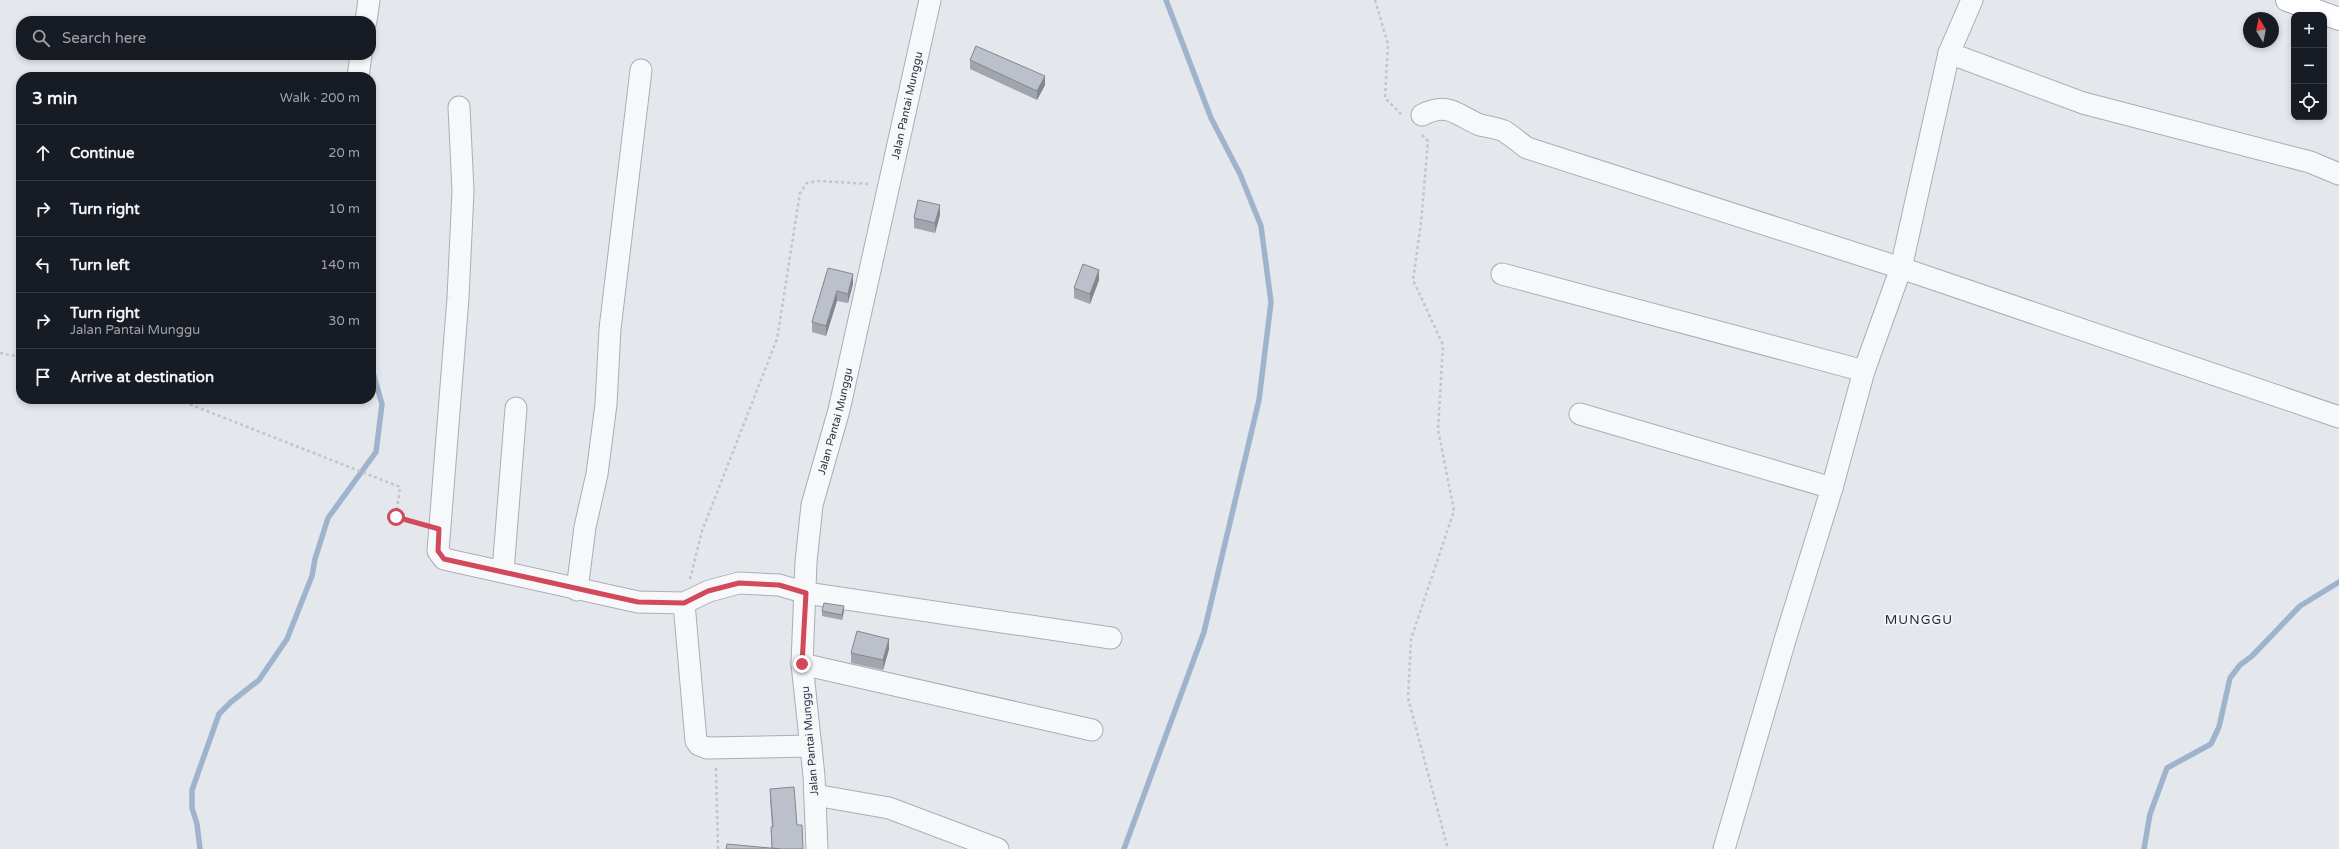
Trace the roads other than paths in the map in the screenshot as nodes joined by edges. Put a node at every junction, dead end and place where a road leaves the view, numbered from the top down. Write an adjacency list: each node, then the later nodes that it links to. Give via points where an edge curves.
1 (369, 0): 5 (street)
2 (930, 0): 23 (street, Jalan Pantai Munggu, via 838,410 812,505 806,562)
3 (1972, 0): 7 (street)
4 (2287, 0): 6 (main road)
5 (367, 16)
6 (2339, 19)
7 (1949, 53): 13 (street, via 2083,103 2310,162); 14 (street)
8 (360, 60): 10 (street)
9 (641, 70): 22 (street, via 610,329 606,404)
10 (359, 72)
11 (459, 107): 21 (street, via 463,191 458,298 438,551 444,559)
12 (1415, 121): 14 (street, via 1431,110 1455,110 1479,124 1504,131 1527,148)
13 (2339, 174)
14 (1901, 268): 16 (street); 19 (street)
15 (1502, 274): 16 (street)
16 (1864, 371): 20 (street)
17 (516, 408): 21 (street)
18 (1580, 414): 20 (street)
19 (2339, 417)
20 (1832, 488): 32 (street)
21 (503, 571): 22 (street)
22 (577, 590): 24 (street, via 638,602)
23 (806, 593): 24 (street, via 779,585 739,583 708,591); 25 (street); 26 (street, Jalan Pantai Munggu)
24 (684, 603): 28 (street, via 696,741 699,745)
25 (1111, 638)
26 (802, 664): 27 (street); 28 (street, Jalan Pantai Munggu)
27 (1092, 730)
28 (811, 746): 29 (street, Jalan Pantai Munggu)
29 (815, 795): 30 (street, Jalan Pantai Munggu); 31 (street, via 889,808)
30 (817, 849)
31 (998, 849)
32 (1724, 849)

